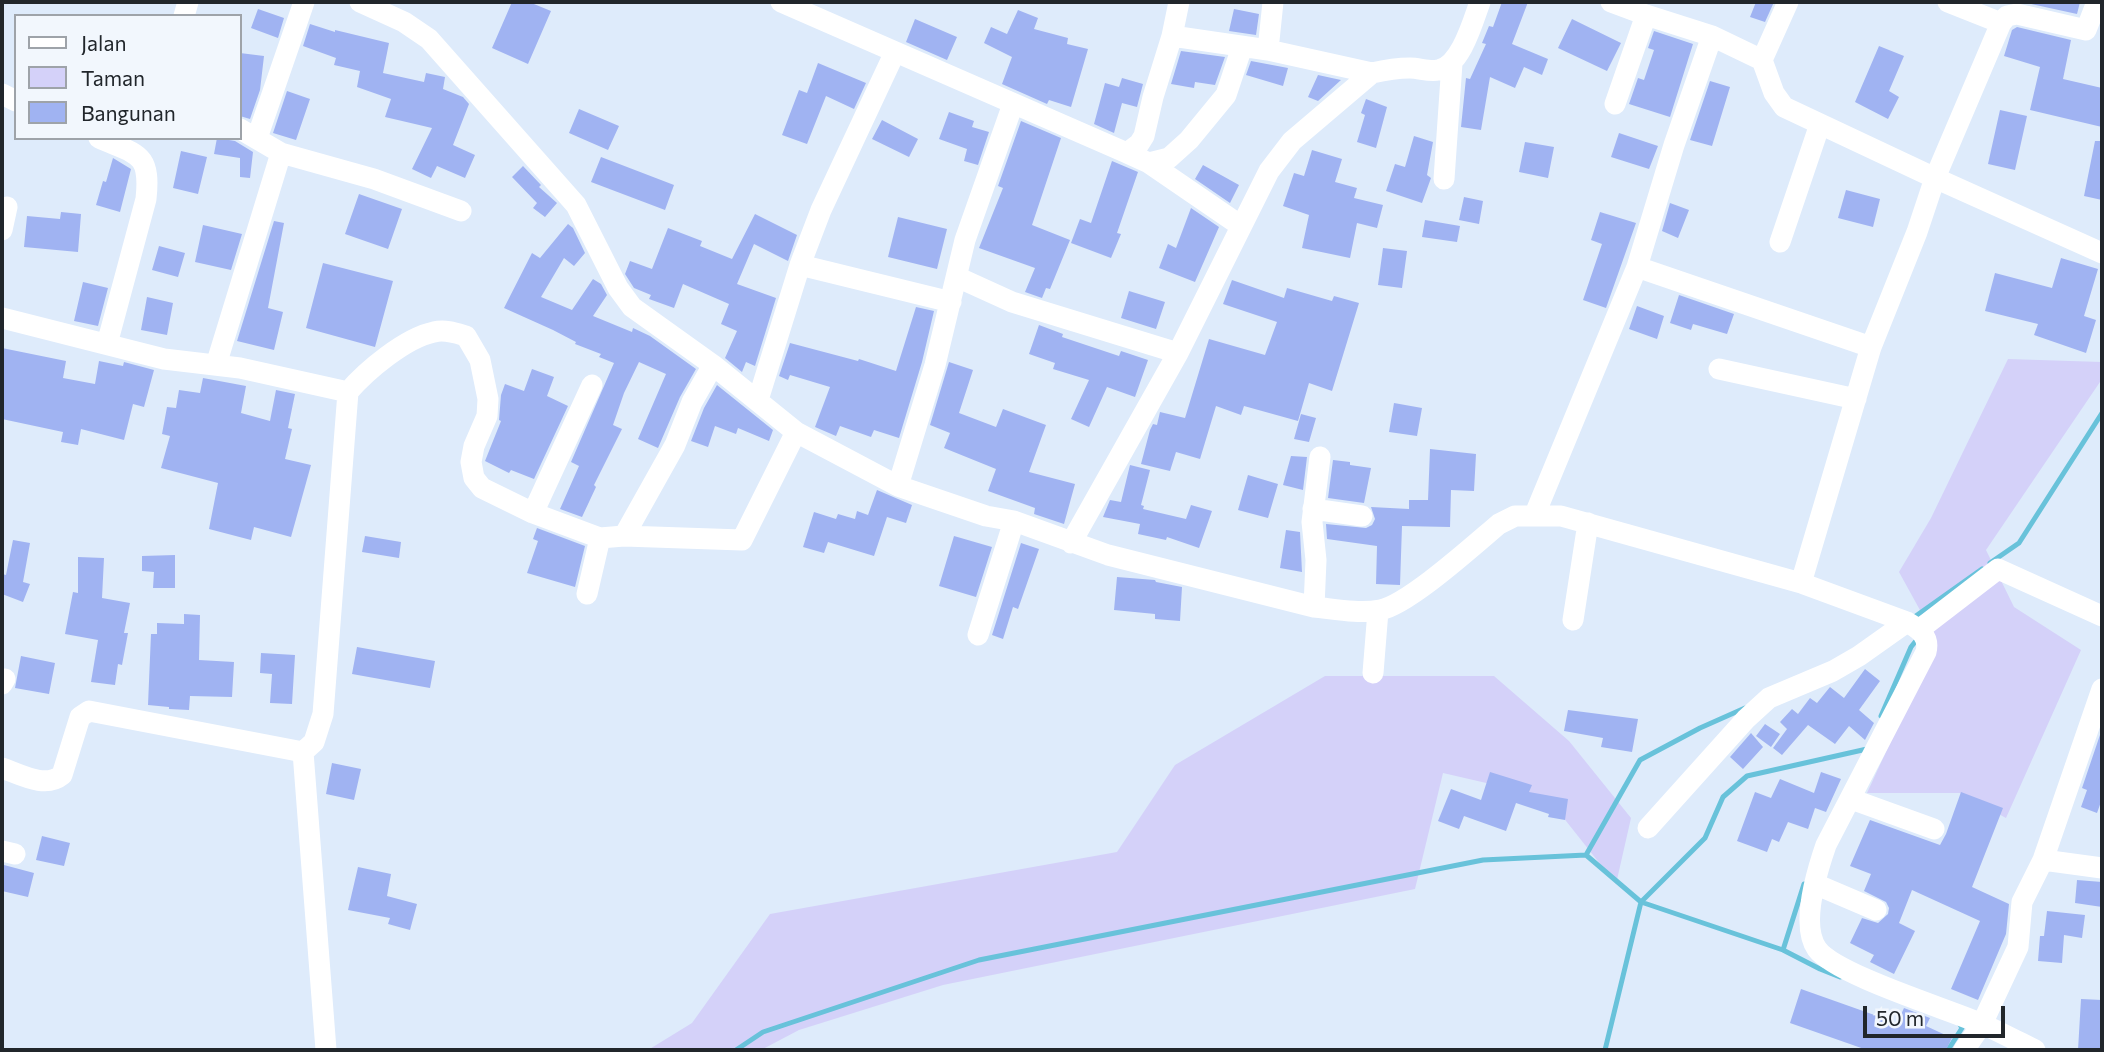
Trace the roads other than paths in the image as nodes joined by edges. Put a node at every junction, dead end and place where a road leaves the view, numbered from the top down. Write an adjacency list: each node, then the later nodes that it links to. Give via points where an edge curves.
1 (304, 2): 26 (street)
2 (360, 2): 49 (street, via 429,39 576,205 618,288 632,306)
3 (781, 2): 11 (street)
4 (1179, 2): 15 (street)
5 (1273, 2): 18 (street)
6 (1480, 2): 21 (street)
7 (1611, 2): 12 (street)
8 (1788, 2): 20 (street)
9 (1948, 2): 13 (street)
10 (2097, 2): 14 (street)
11 (820, 9): 19 (street)
12 (1646, 15): 16 (street); 24 (street)
13 (2001, 23): 14 (street, via 2017,14); 32 (street)
14 (2094, 33)
15 (1172, 36): 17 (street); 30 (street, via 1144,136)
16 (1712, 36): 20 (street); 41 (street)
17 (1242, 47): 18 (street); 31 (street, via 1226,95 1213,112 1169,158)
18 (1268, 50): 22 (street)
19 (895, 52): 23 (street); 40 (street)
20 (1762, 60): 25 (street, via 1784,107)
21 (1452, 63): 22 (street, via 1439,70); 33 (street)
22 (1372, 73): 36 (street, via 1292,141 1269,171)
23 (1013, 104): 30 (street); 42 (street, via 965,240)
24 (1615, 104)
25 (1820, 124): 32 (street); 38 (street)
26 (248, 134): 29 (street)
27 (108, 140): 28 (street)
28 (140, 147): 45 (street, via 146,166 146,199)
29 (281, 153): 35 (street, via 374,179); 48 (street)
30 (1127, 153): 31 (street)
31 (1149, 163): 36 (street)
32 (1935, 178): 39 (street); 46 (street)
33 (1444, 179)
34 (7, 207): 37 (street)
35 (460, 211)
36 (1241, 226): 47 (street)
37 (2, 230)
38 (1780, 242)
39 (2102, 253)
40 (800, 265): 43 (street); 54 (street)
41 (1637, 267): 46 (street); 60 (street)
42 (957, 277): 43 (street); 47 (street, via 1012,302)
43 (951, 302): 57 (street)
44 (2, 318): 45 (street)
45 (107, 344): 48 (street, via 164,359)
46 (1871, 347): 53 (street)
47 (1178, 353): 66 (street)
48 (216, 365): 52 (street)
49 (712, 365): 54 (street); 64 (street, via 675,445)
50 (1719, 369): 53 (street)
51 (592, 385): 59 (street)
52 (348, 392): 59 (street, via 372,368 419,337 435,331 466,336 480,360 488,399 487,416 474,446 474,478 498,498); 77 (street, via 323,714 314,742)
53 (1856, 399): 67 (street)
54 (758, 400): 55 (street)
55 (796, 432): 57 (street); 64 (street, via 742,540)
56 (1320, 457): 58 (street)
57 (898, 486): 62 (street)
58 (1313, 509): 61 (street); 69 (street)
59 (533, 513): 65 (street)
60 (1535, 514): 63 (street); 70 (street, via 1515,516 1500,524 1411,595)
61 (1362, 516)
62 (1014, 521): 66 (street); 74 (street)
63 (1588, 523): 67 (street); 72 (street)
64 (624, 536): 65 (street)
65 (600, 538): 68 (street)
66 (1071, 543): 69 (street)
67 (1801, 583): 73 (street)
68 (587, 594)
69 (1314, 607): 70 (street)
70 (1378, 611): 75 (street)
71 (2102, 616): 73 (street, via 1998,569)
72 (1573, 620)
73 (1914, 626): 79 (street, via 1925,636 1926,652); 80 (street, via 1833,671 1769,698)
74 (978, 635)
75 (1373, 673)
76 (2102, 689): 82 (street)
77 (303, 751): 78 (street, via 89,711 79,717 62,775 56,780 40,781); 87 (street)
78 (2, 768)
79 (1851, 799): 81 (street); 84 (street, via 1826,845)
80 (1648, 828)
81 (1934, 829)
82 (2043, 860): 83 (street); 86 (street, via 2022,902 2018,947)
83 (2102, 868)
84 (1815, 884): 85 (street); 86 (street, via 1810,929 1817,949 1839,965)
85 (1876, 910)
86 (1982, 1024): 88 (street); 89 (street)
87 (326, 1050)
88 (1964, 1050)
89 (2035, 1050)

